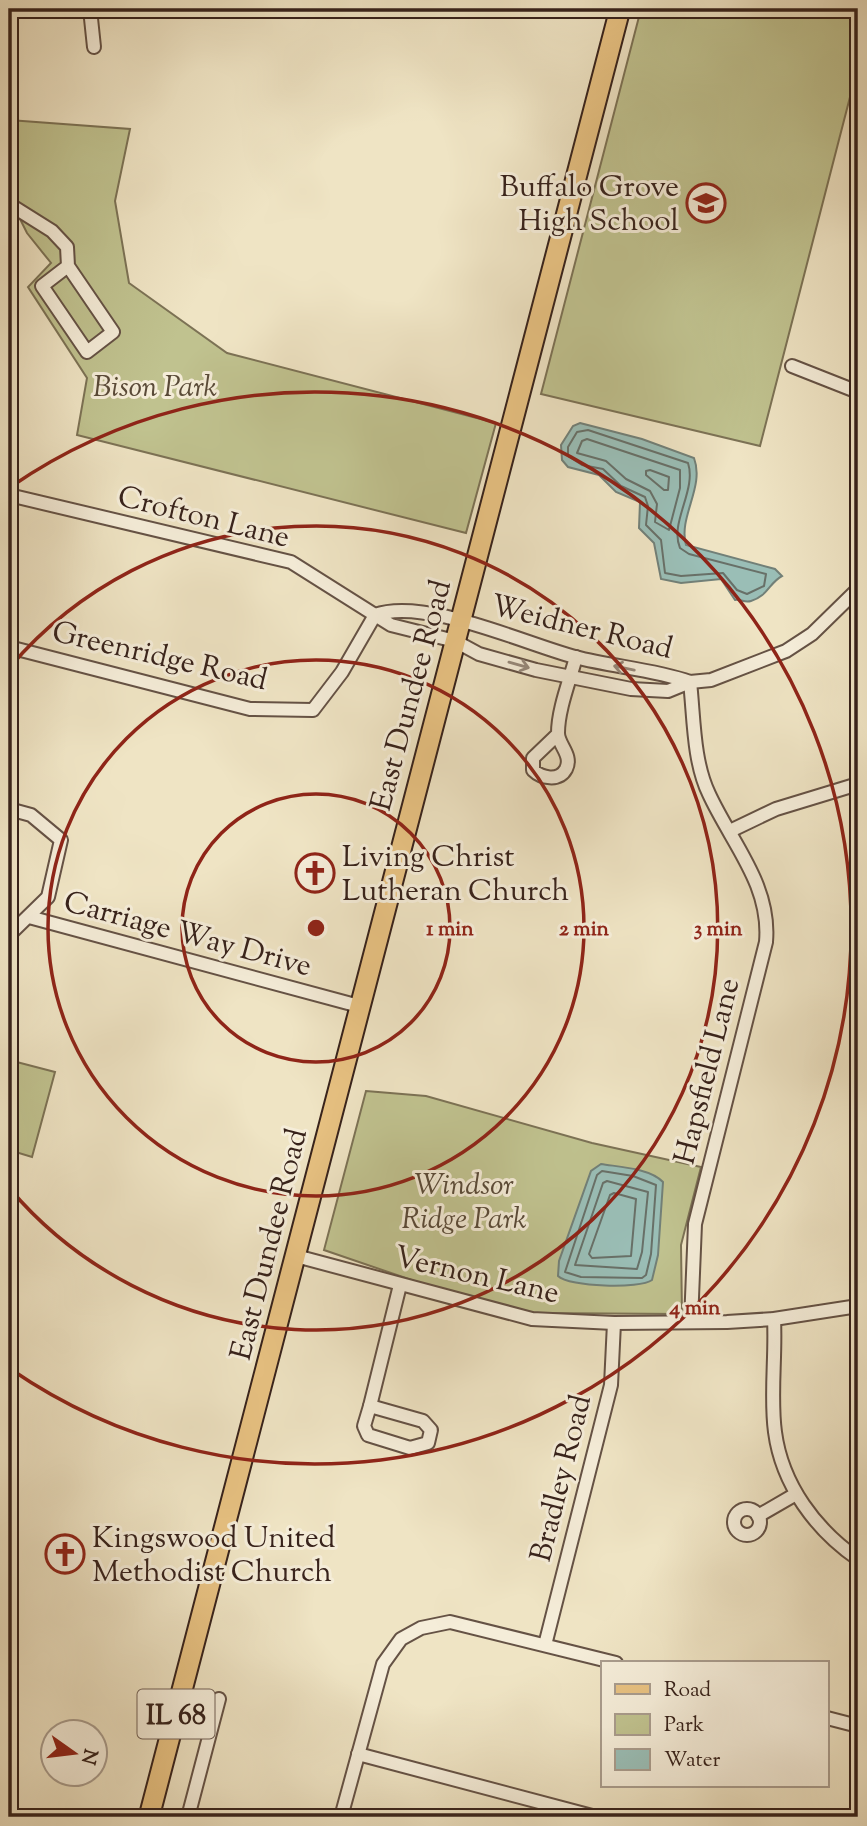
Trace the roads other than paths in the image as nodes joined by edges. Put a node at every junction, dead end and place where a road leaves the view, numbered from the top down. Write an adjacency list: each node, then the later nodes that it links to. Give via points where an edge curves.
1 (90, 9): 3 (street)
2 (620, 9): 11 (main road, East Dundee Road / IL 68)
3 (93, 47)
4 (9, 204): 5 (street, via 52,231 67,247)
5 (68, 266): 5 (street, via 113,331 87,352 42,286)
6 (792, 366): 7 (street)
7 (858, 392)
8 (9, 495): 10 (street, Crofton Lane, via 291,562)
9 (858, 589): 16 (street, Weidner Road, via 812,634 786,651 711,680)
10 (375, 615): 11 (street, via 393,609); 12 (street, Crofton Lane, via 391,625); 13 (street, Greenridge Road, via 313,710 250,709)
11 (461, 621): 12 (main road, East Dundee Road / IL 68); 14 (street, Weidner Road)
12 (455, 641): 15 (street, Weidner Road, one-way to 15, via 480,654); 23 (main road, East Dundee Road / IL 68)
13 (9, 647)
14 (576, 657): 15 (street); 16 (street, Weidner Road, one-way to 14)
15 (570, 677): 16 (street, Weidner Road, via 668,691); 17 (street)
16 (690, 682): 20 (street, Hapsfield Lane, via 704,780)
17 (557, 735)
18 (858, 784): 20 (street, via 776,809)
19 (9, 809): 21 (street, via 31,815 61,840 48,897)
20 (730, 831): 28 (street, Hapsfield Lane, via 760,889 768,921 695,1224)
21 (29, 917): 22 (street, Carriage Way Drive); 23 (street, Carriage Way Drive)
22 (9, 935)
23 (359, 1006): 24 (main road, East Dundee Road / IL 68)
24 (296, 1256): 25 (street, Vernon Lane); 40 (main road, East Dundee Road / IL 68)
25 (401, 1286): 29 (street, Vernon Lane, via 532,1319); 30 (street)
26 (858, 1306): 27 (street, Vernon Lane)
27 (774, 1319): 28 (street, Vernon Lane); 31 (street, via 775,1432)
28 (691, 1322): 29 (street, Vernon Lane)
29 (614, 1323): 34 (street, Bradley Road, via 611,1385)
30 (370, 1406): 30 (street, via 364,1426 368,1435 410,1448 428,1443 431,1430 422,1421)
31 (796, 1493): 32 (street); 33 (street, via 827,1535)
32 (758, 1516)
33 (858, 1559)
34 (545, 1645): 35 (street); 39 (street, via 450,1622 421,1628 401,1639 383,1664)
35 (608, 1661)
36 (219, 1699): 41 (street)
37 (828, 1718): 38 (street)
38 (858, 1726)
39 (358, 1754): 42 (street); 43 (street)
40 (149, 1817)
41 (188, 1817)
42 (341, 1817)
43 (596, 1817)

